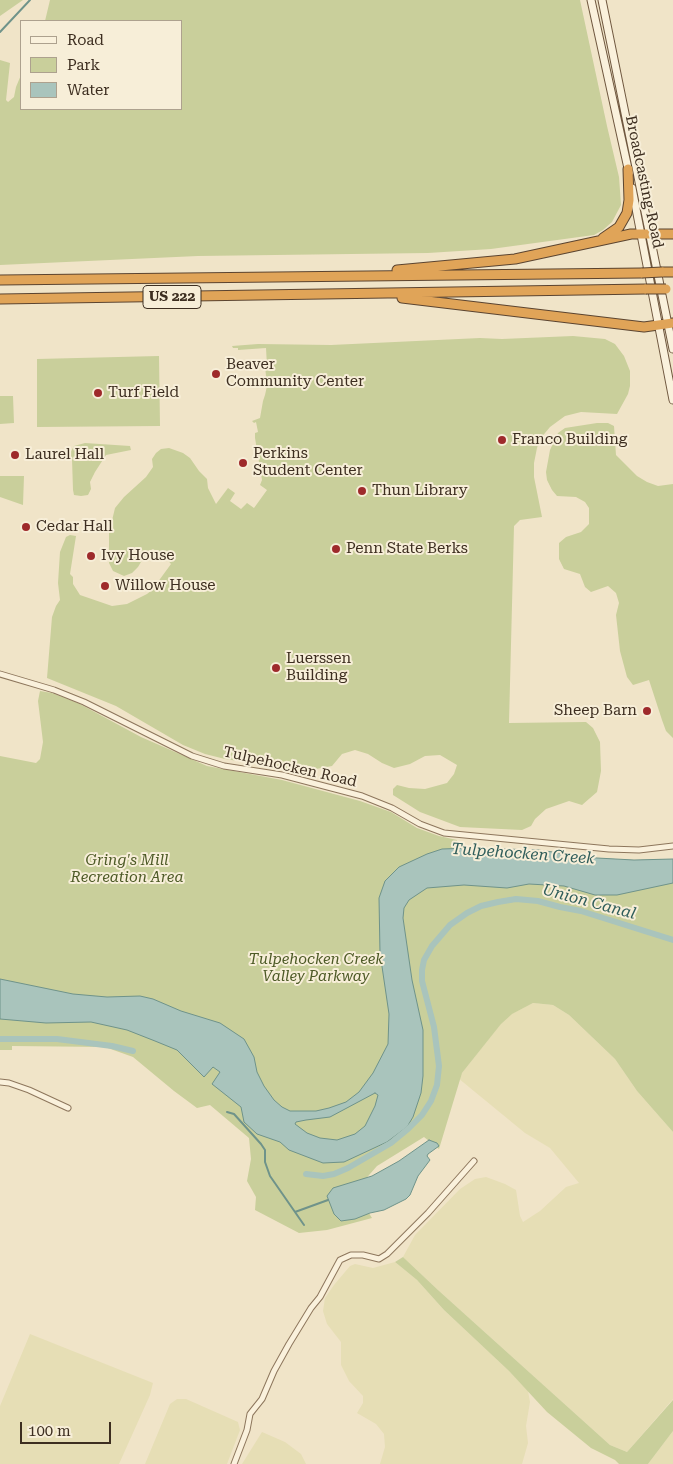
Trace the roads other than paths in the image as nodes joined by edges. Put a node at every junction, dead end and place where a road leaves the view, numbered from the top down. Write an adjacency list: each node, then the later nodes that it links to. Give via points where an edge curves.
1 (591, 0): 3 (main road, Broadcasting Road)
2 (602, 0): 4 (main road, Broadcasting Road)
3 (628, 170): 4 (main road, Broadcasting Road); 6 (highway, via 629,200 625,217 615,230)
4 (645, 234): 5 (highway); 6 (highway); 13 (main road, Broadcasting Road)
5 (673, 234)
6 (594, 243): 8 (highway, via 506,260)
7 (673, 272): 8 (highway, US 222, bridge)
8 (307, 277): 9 (highway, US 222)
9 (0, 280)
10 (669, 289): 11 (highway, US 222, bridge)
11 (344, 294): 12 (highway, US 222); 13 (highway, via 442,302 644,327)
12 (0, 299)
13 (667, 324): 14 (main road, Broadcasting Road); 15 (main road, Broadcasting Road)
14 (673, 350)
15 (673, 400)
16 (0, 674): 17 (street, Tulpehocken Road, via 84,702 192,756 362,796 444,833 610,849)
17 (673, 846)
18 (0, 1082): 19 (street, via 29,1090)
19 (68, 1108)
20 (474, 1162): 21 (street, via 388,1254 379,1259 351,1255 340,1260 289,1344 262,1399 250,1414)
21 (234, 1464)

